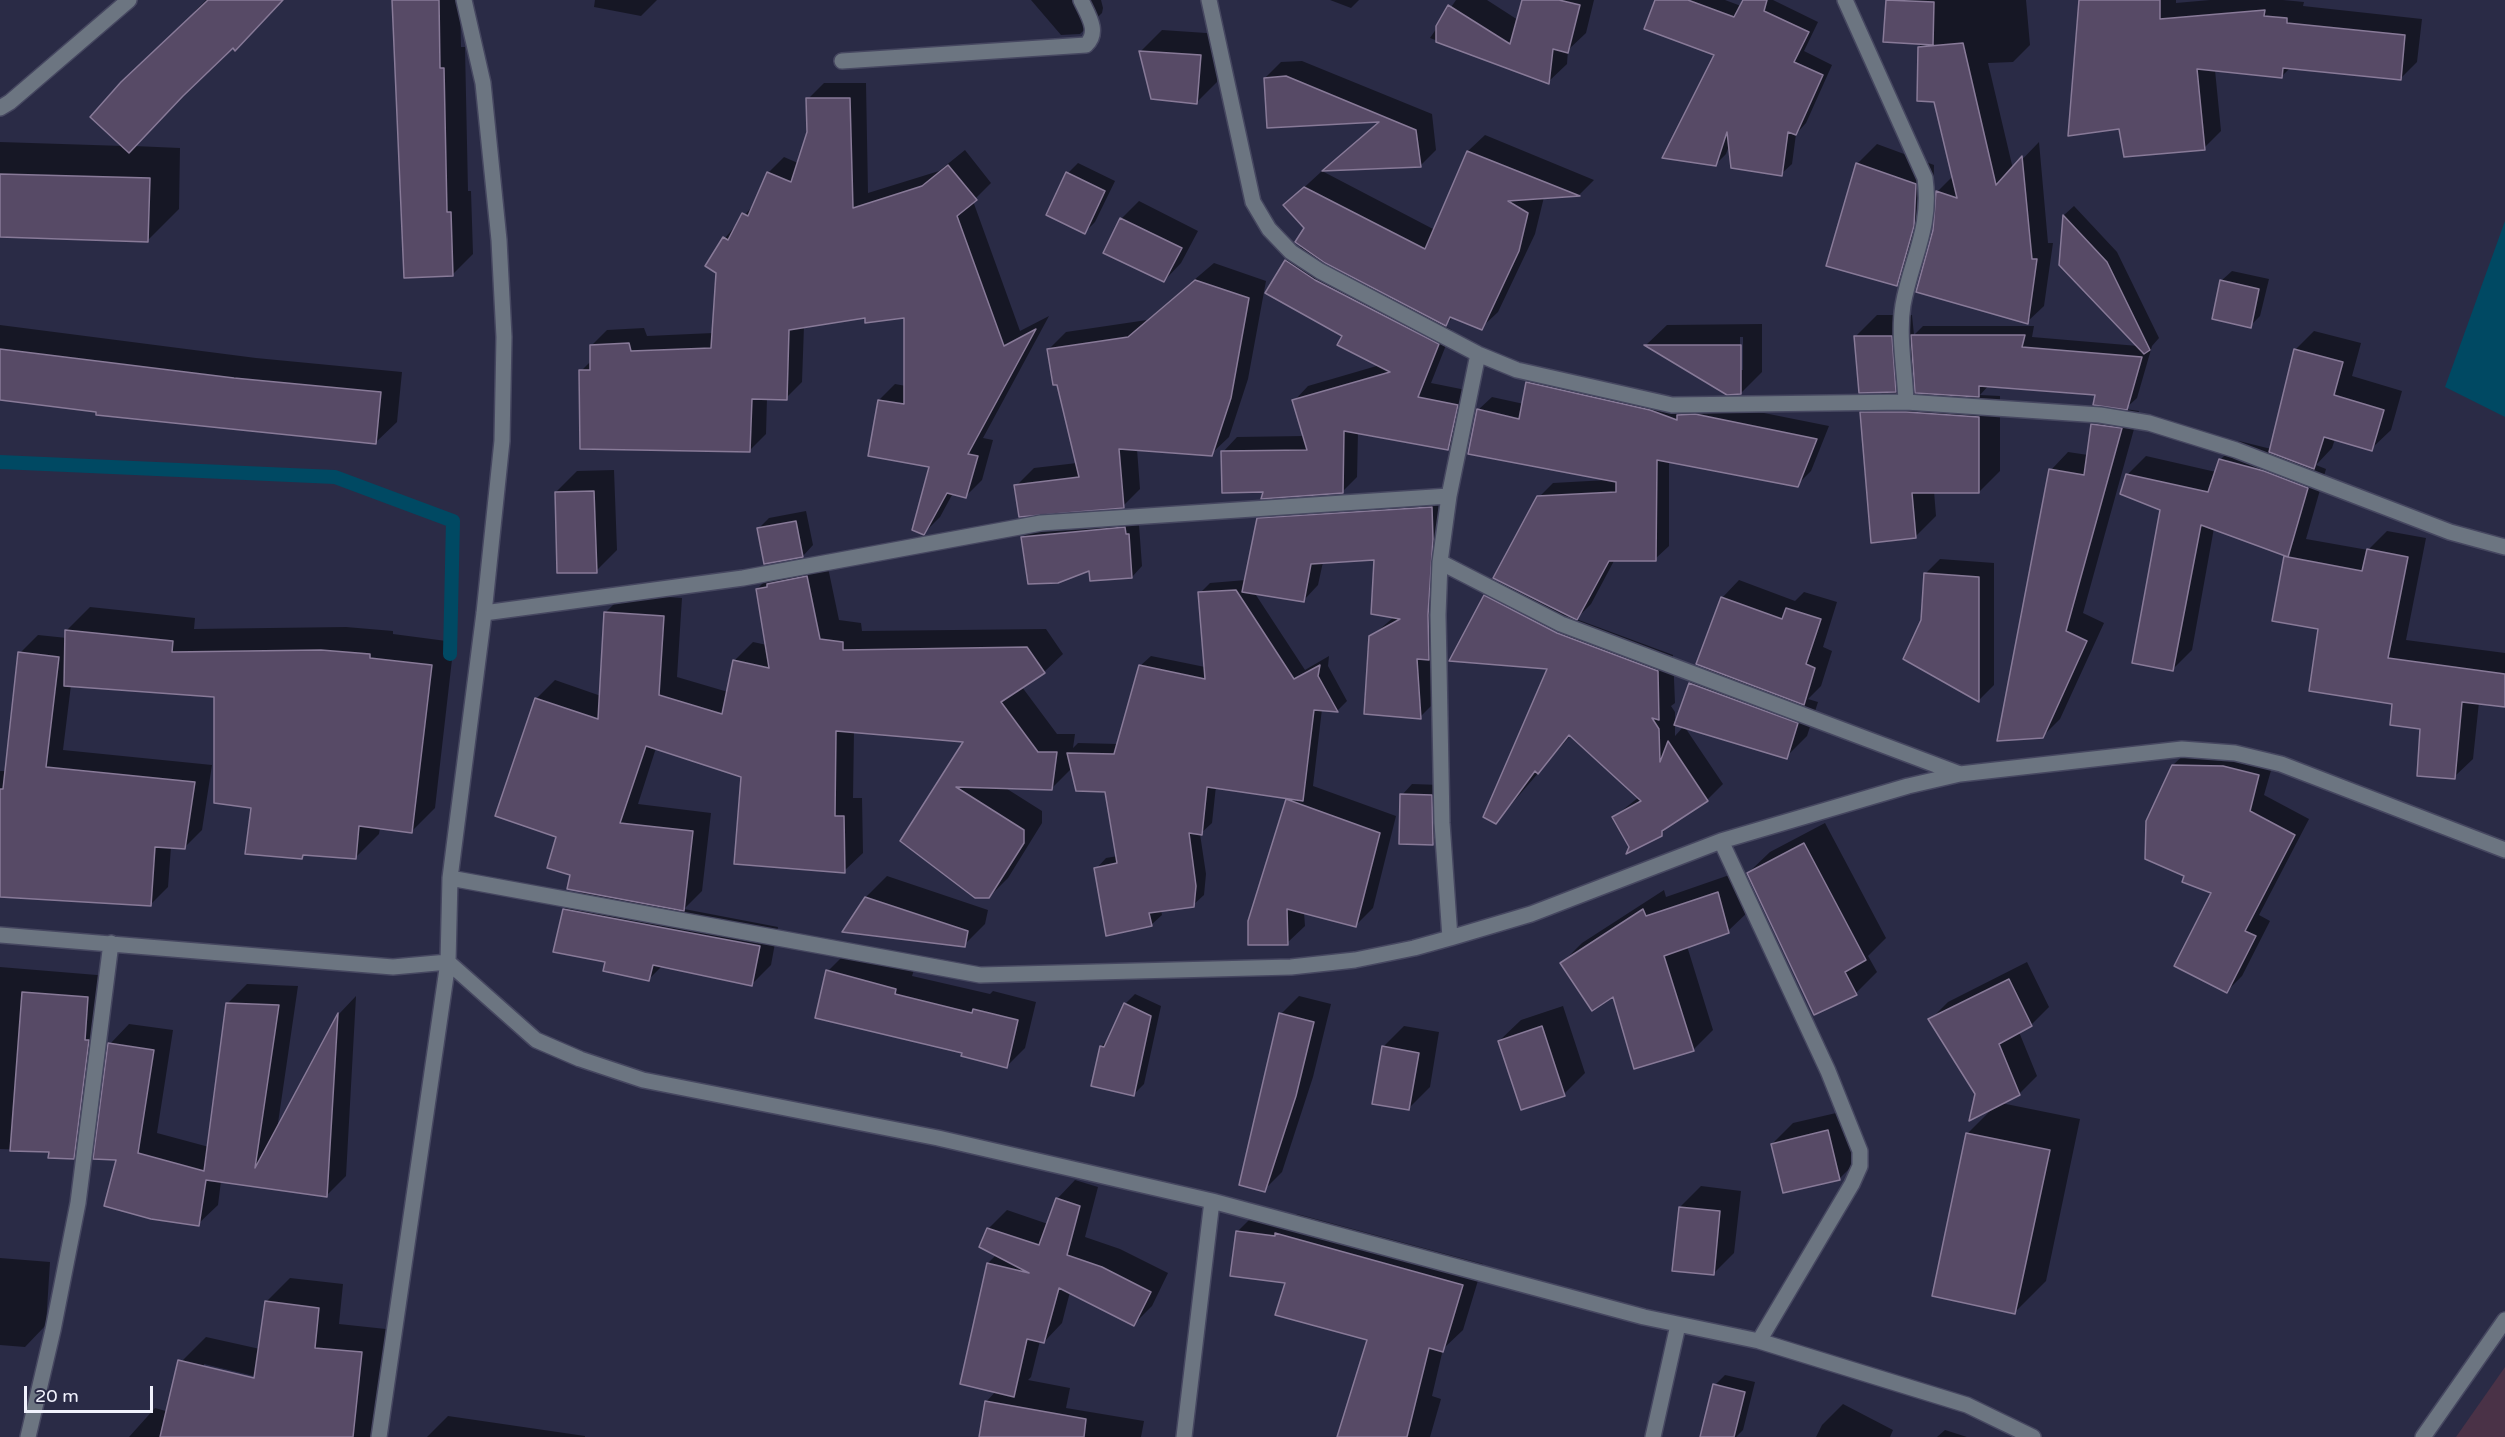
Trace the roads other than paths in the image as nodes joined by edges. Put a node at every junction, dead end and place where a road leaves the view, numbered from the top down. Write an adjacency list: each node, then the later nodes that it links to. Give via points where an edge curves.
1 (129, 0): 7 (street)
2 (464, 0): 13 (street, via 490,135 504,337 502,441)
3 (1081, 0): 6 (street, via 1094,31 1086,45)
4 (1209, 0): 8 (street, via 1253,202 1269,230 1320,272)
5 (1845, 0): 9 (street, via 1925,178 1929,203 1903,307)
6 (842, 61)
7 (0, 108)
8 (1478, 354): 9 (street, via 1517,370 1672,405); 10 (street)
9 (1906, 402): 11 (street, via 2100,415 2149,423 2246,454 2450,532)
10 (1449, 496): 12 (street); 13 (street, via 1041,523 743,578)
11 (2505, 547)
12 (1440, 562): 14 (street, via 1561,624); 19 (street, via 1442,823)
13 (484, 613): 17 (street)
14 (1960, 774): 15 (street); 16 (street, via 2182,749 2235,753 2281,764)
15 (1721, 841): 19 (street, via 1531,914); 25 (street, via 1860,1151 1860,1166 1852,1184)
16 (2505, 850)
17 (450, 878): 19 (street, via 980,975 1291,967 1355,960); 21 (street)
18 (0, 935): 20 (street)
19 (1450, 938)
20 (111, 943): 21 (street, via 393,967); 26 (street, via 78,1203)
21 (448, 962): 22 (street, via 536,1040 643,1080 938,1138); 27 (street)
22 (1212, 1201): 24 (street); 28 (street)
23 (2505, 1320): 31 (street)
24 (1678, 1325): 25 (street); 29 (street)
25 (1759, 1341): 30 (street, via 1967,1405)
26 (28, 1437)
27 (379, 1437)
28 (1184, 1437)
29 (1653, 1437)
30 (2033, 1437)
31 (2424, 1437)

